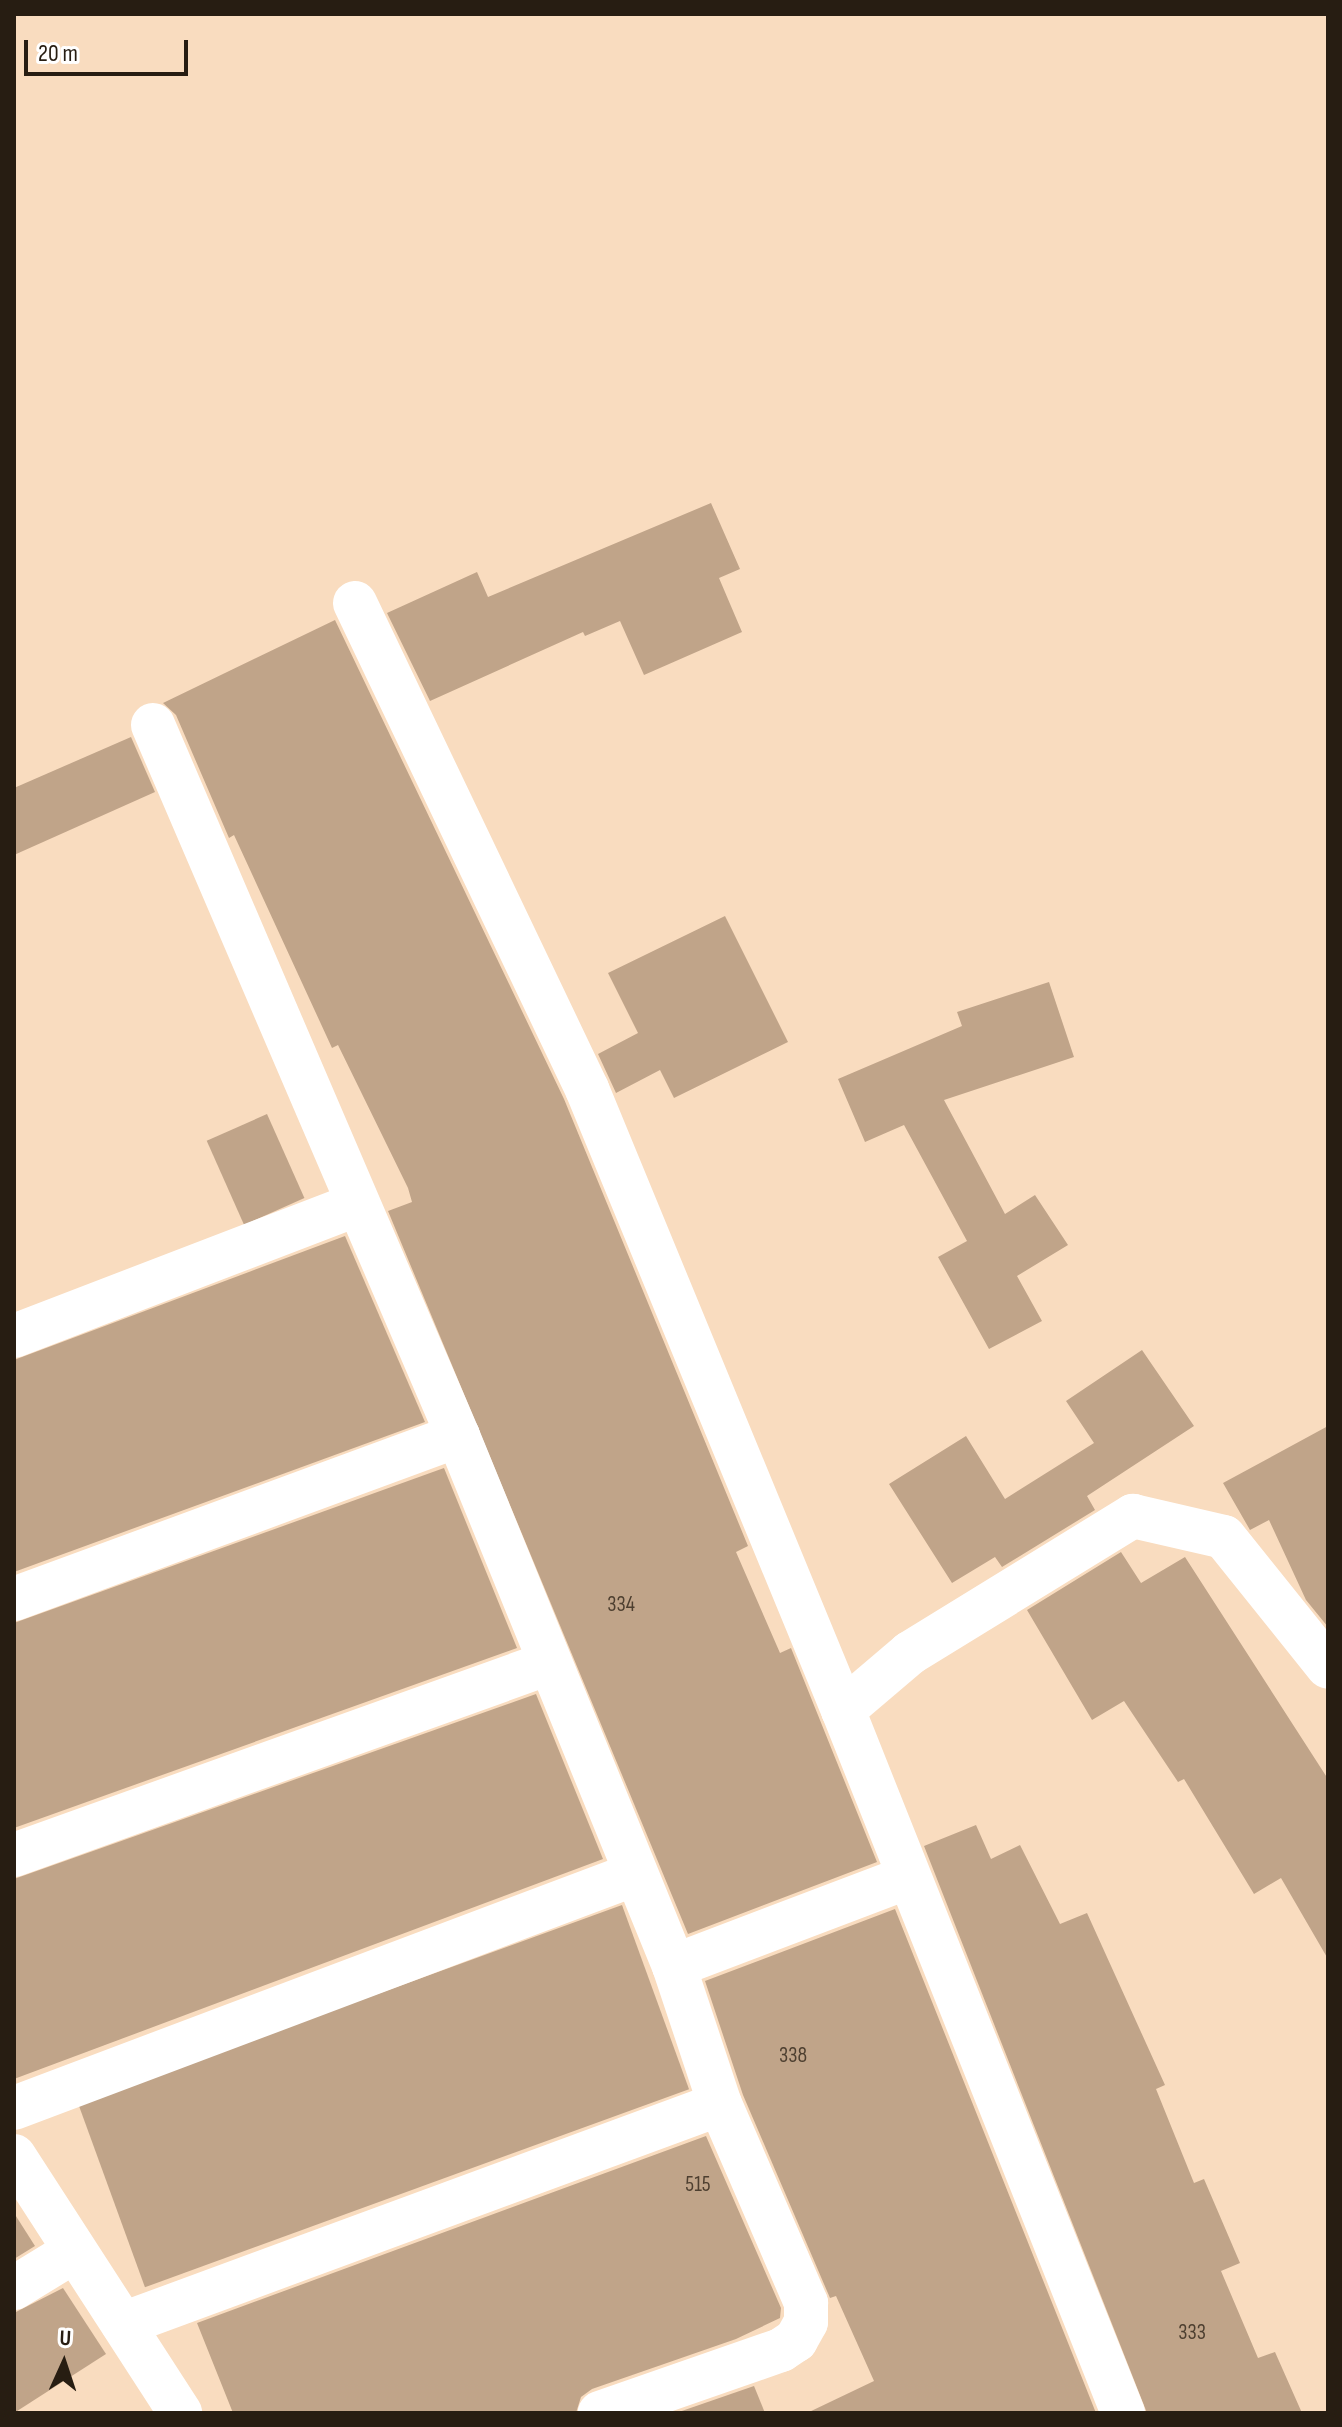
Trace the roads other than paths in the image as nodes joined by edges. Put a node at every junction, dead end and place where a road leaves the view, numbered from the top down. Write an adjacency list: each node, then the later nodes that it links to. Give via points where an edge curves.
1 (355, 603): 9 (street, via 587,1089)
2 (153, 725): 3 (street)
3 (358, 1204): 4 (street); 5 (street)
4 (14, 1336)
5 (458, 1436): 6 (street); 8 (street)
6 (14, 1599)
7 (1327, 1662): 9 (street, via 1224,1537 1133,1516 910,1653)
8 (549, 1663): 10 (street); 11 (street)
9 (843, 1710): 12 (street)
10 (14, 1855)
11 (635, 1874): 13 (street); 15 (street)
12 (908, 1877): 13 (street); 22 (street)
13 (674, 1966): 14 (street)
14 (720, 2104): 19 (street); 21 (street, via 806,2303 806,2322 796,2340 781,2350)
15 (14, 2108)
16 (14, 2156): 17 (street)
17 (73, 2252): 18 (street); 19 (street)
18 (14, 2288)
19 (123, 2324): 20 (street)
20 (180, 2413)
21 (600, 2413)
22 (1123, 2413)

